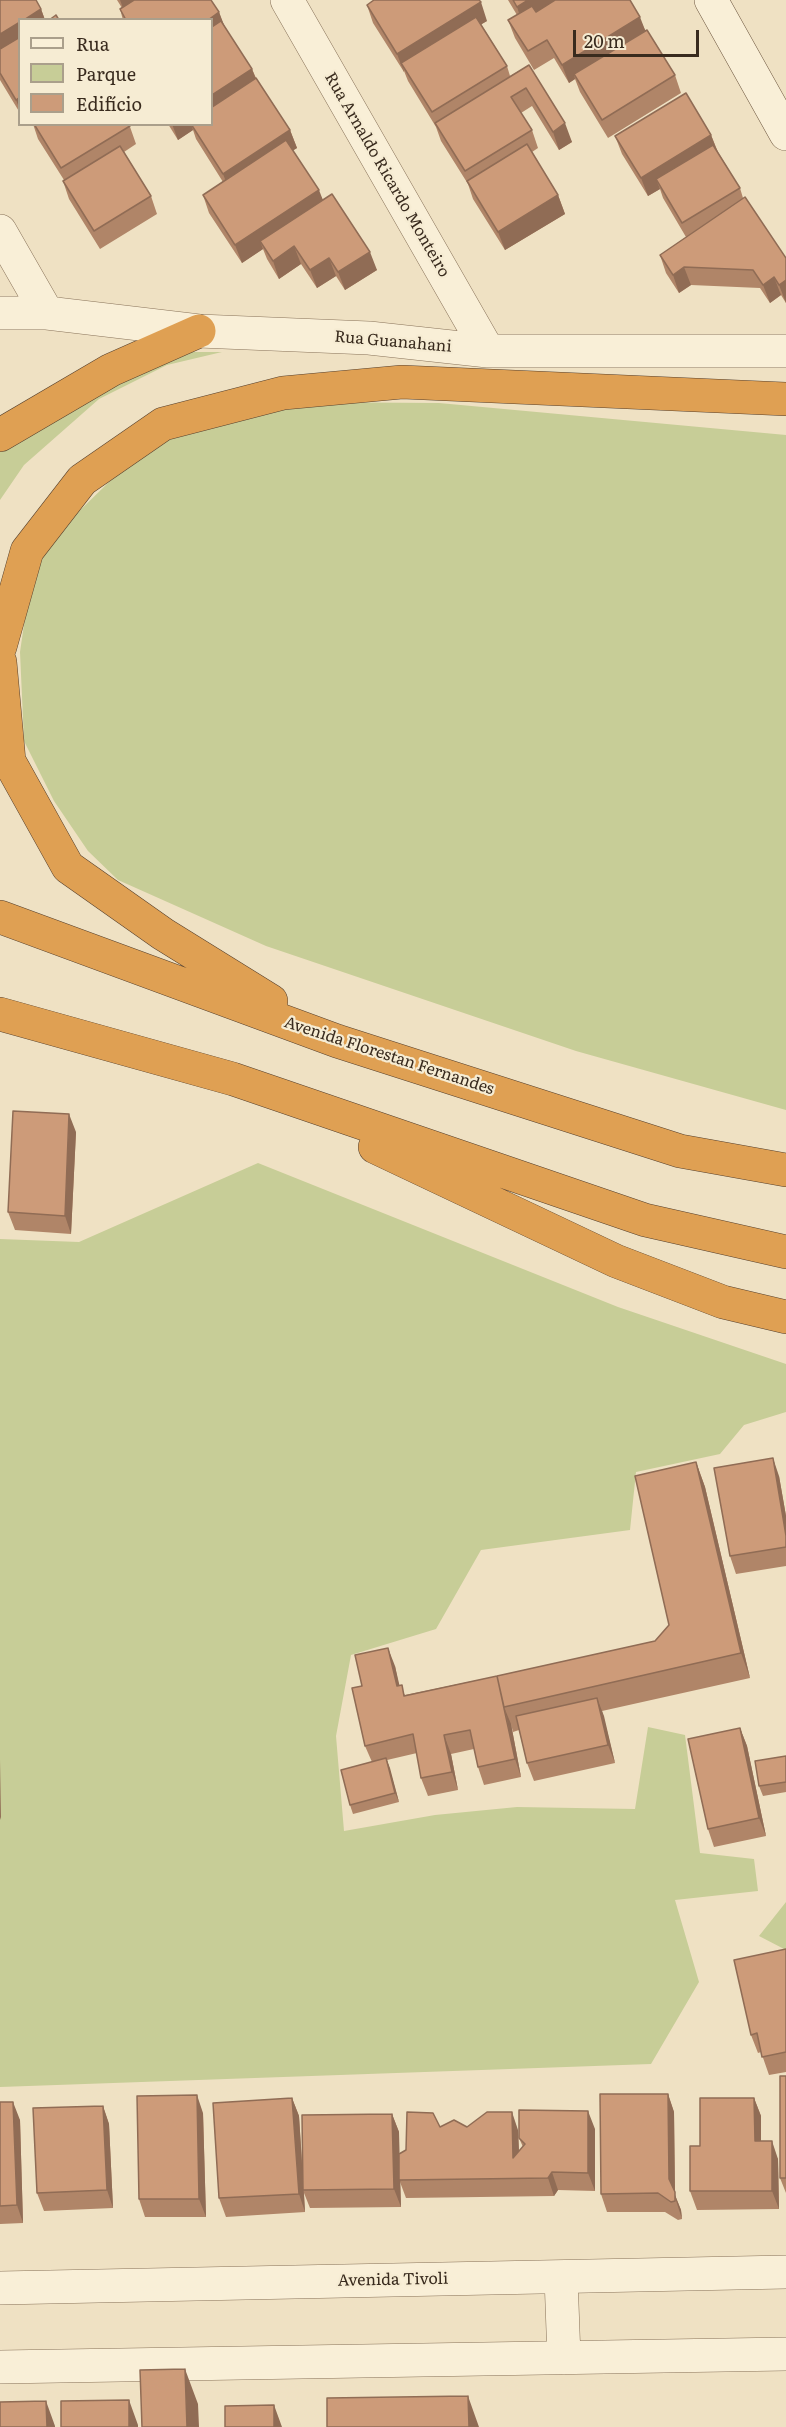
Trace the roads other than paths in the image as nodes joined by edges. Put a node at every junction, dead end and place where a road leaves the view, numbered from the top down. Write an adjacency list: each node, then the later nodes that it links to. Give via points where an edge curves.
1 (286, 0): 8 (street, Rua Arnaldo Ricardo Monteiro)
2 (711, 0): 3 (street)
3 (786, 134)
4 (0, 231): 6 (street)
5 (0, 313): 6 (street, Rua Guanahani)
6 (47, 313): 7 (street, Rua Guanahani)
7 (199, 330): 8 (street, Rua Guanahani, via 369,338); 11 (highway, via 111,370)
8 (488, 351): 9 (street, Rua Guanahani)
9 (786, 351)
10 (786, 399): 12 (highway, via 402,382 283,393 163,424 82,480 27,551)
11 (0, 435)
12 (0, 647)
13 (0, 662): 16 (highway, via 9,761 68,867 163,934)
14 (0, 917): 16 (highway, Avenida Florestan Fernandes)
15 (0, 1014): 17 (highway)
16 (337, 1041): 18 (highway, Avenida Florestan Fernandes, via 680,1151)
17 (233, 1079): 19 (highway, via 645,1220); 20 (highway, via 616,1261 723,1302)
18 (786, 1170)
19 (786, 1252)
20 (786, 1317)
21 (786, 2272): 22 (street, Avenida Tivoli)
22 (561, 2277): 23 (street, Avenida Tivoli); 25 (street)
23 (0, 2288)
24 (786, 2354): 25 (street)
25 (564, 2358): 26 (street)
26 (0, 2367)

